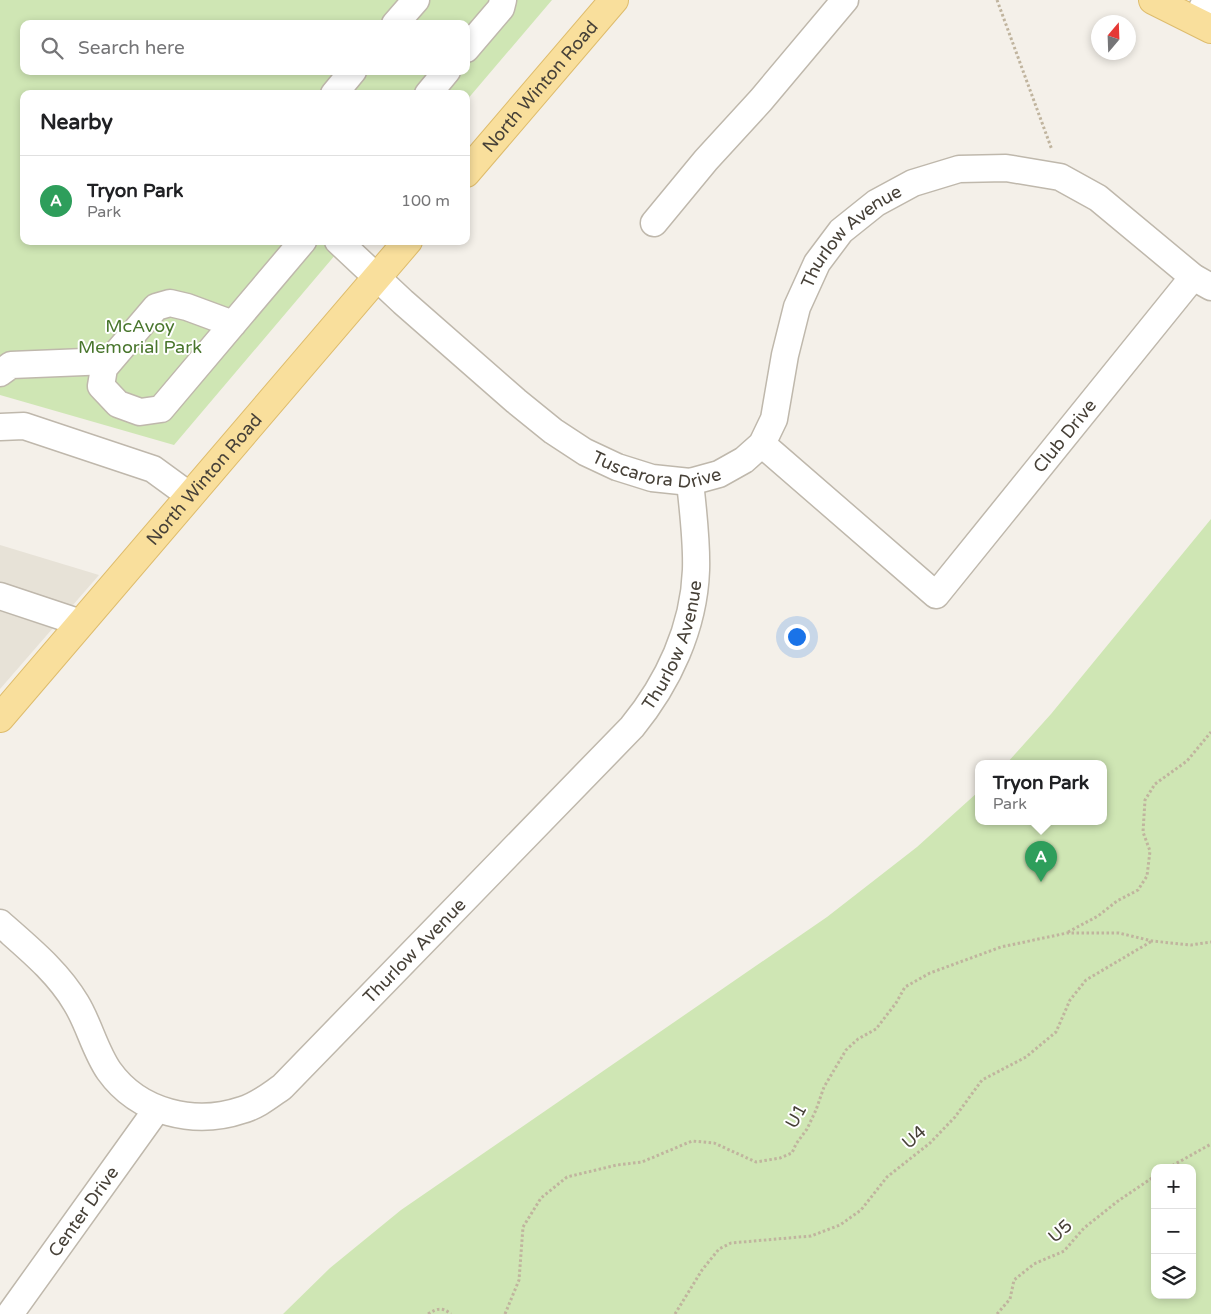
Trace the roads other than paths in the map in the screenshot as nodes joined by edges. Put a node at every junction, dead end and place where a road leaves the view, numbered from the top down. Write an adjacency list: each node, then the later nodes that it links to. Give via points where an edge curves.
1 (416, 0): 7 (street)
2 (504, 0): 8 (street)
3 (845, 0): 14 (street)
4 (1153, 0): 6 (main road)
5 (610, 3): 13 (main road, North Winton Road)
6 (1204, 17)
7 (398, 20)
8 (470, 44)
9 (350, 75): 11 (street)
10 (444, 75): 12 (street)
11 (337, 90)
12 (431, 90)
13 (470, 168)
14 (654, 223)
15 (300, 245): 20 (street)
16 (342, 245): 18 (street, Tuscarora Drive)
17 (405, 245): 18 (main road, North Winton Road)
18 (376, 278): 25 (street, Tuscarora Drive, via 516,401 585,452 652,478); 26 (main road, North Winton Road)
19 (1202, 282): 24 (street, Club Drive, via 936,596); 24 (street, Thurlow Avenue, via 1098,198 1060,177 1006,168 959,169 913,183 876,203 841,231 817,263 797,307 774,419)
20 (233, 324): 21 (street, via 170,303 156,307); 21 (street, via 161,409 140,412 118,404 101,386)
21 (109, 360): 22 (street, via 11,364)
22 (0, 373)
23 (0, 427): 26 (street, via 24,426 153,469)
24 (762, 444): 25 (street, Tuscarora Drive, via 744,460 719,474)
25 (690, 482): 31 (street, Thurlow Avenue, via 696,570 691,607 667,677 632,727 282,1087 244,1110 222,1116 176,1115)
26 (190, 496): 28 (main road, North Winton Road)
27 (0, 596): 28 (street)
28 (81, 622): 29 (main road, North Winton Road)
29 (0, 718)
30 (0, 924): 31 (street, Thurlow Avenue, via 42,959 61,981 77,1003 108,1070 123,1088)
31 (157, 1109): 32 (street, Center Drive)
32 (10, 1314)

